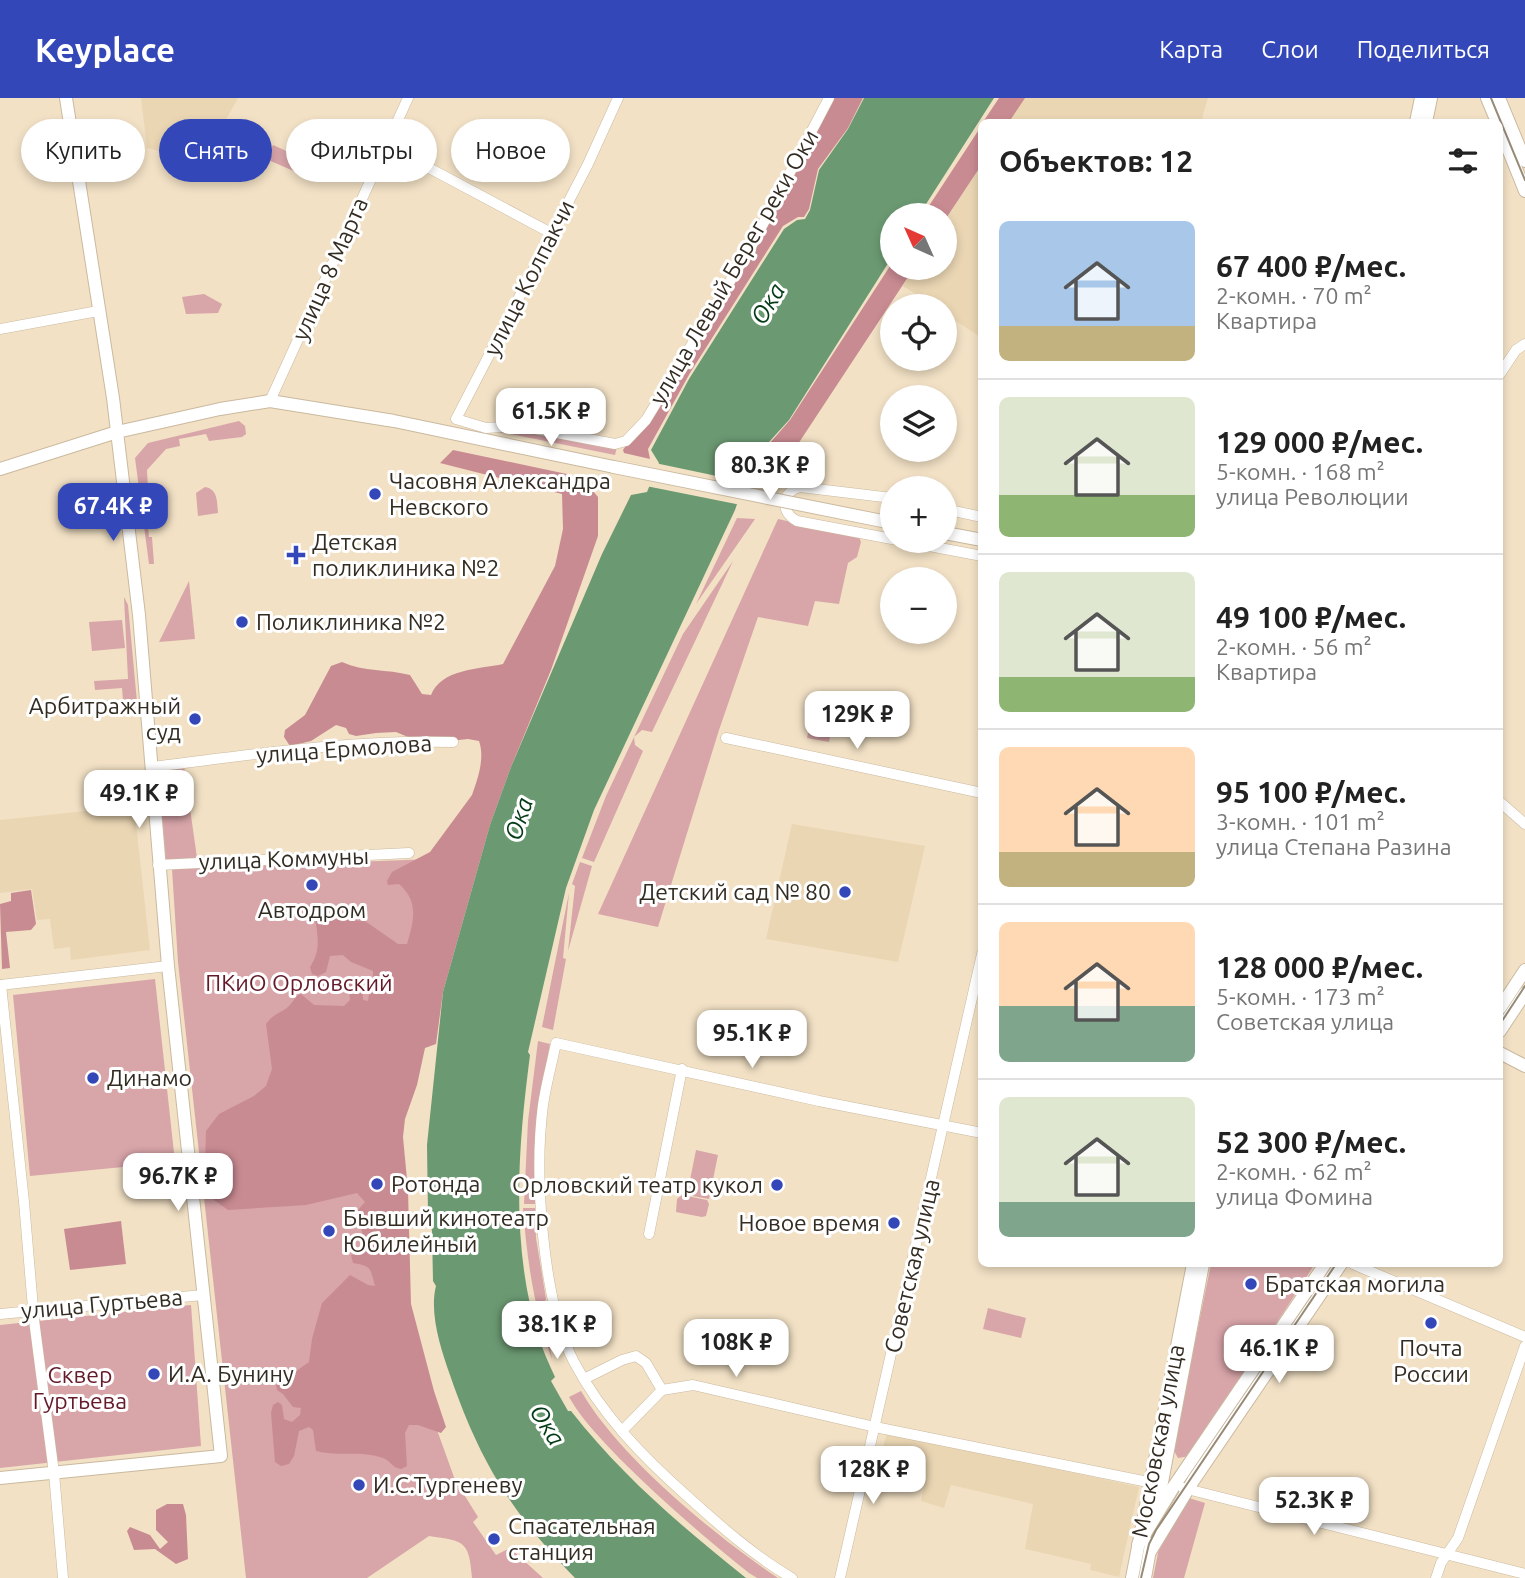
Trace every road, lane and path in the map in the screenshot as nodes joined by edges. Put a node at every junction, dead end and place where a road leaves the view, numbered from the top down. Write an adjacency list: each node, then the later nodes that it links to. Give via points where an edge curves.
1 (66, 98): 19 (main road)
2 (408, 98): 9 (street, улица 8 Марта)
3 (618, 98): 18 (street, улица Колпакчи)
4 (830, 98): 24 (street, улица Левый Берег реки Оки, via 752,245 646,420 626,440 615,444 520,426 486,428)
5 (1421, 98): 10 (main road)
6 (1431, 98): 11 (main road)
7 (1487, 98): 12 (main road)
8 (1499, 98): 14 (main road)
9 (398, 119)
10 (1417, 119)
11 (1427, 119)
12 (1496, 119)
13 (1503, 137): 17 (main road)
14 (1525, 161)
15 (437, 172): 18 (street)
16 (369, 182): 23 (street, улица 8 Марта)
17 (1525, 191)
18 (551, 233): 24 (street, улица Колпакчи)
19 (98, 311): 20 (street); 25 (main road)
20 (0, 329)
21 (1525, 344): 22 (street)
22 (1503, 370)
23 (270, 401): 25 (main road); 30 (main road, bridge, via 394,421)
24 (456, 419)
25 (117, 432): 26 (main road); 38 (main road)
26 (0, 469)
27 (880, 497): 32 (street, via 800,487 787,495 785,507 797,521)
28 (957, 512): 29 (street)
29 (978, 516)
30 (880, 521)
31 (957, 535): 33 (main road)
32 (880, 537)
33 (978, 539)
34 (957, 551): 35 (street)
35 (976, 555)
36 (726, 738): 39 (street)
37 (453, 742): 38 (street, улица Ермолова, via 399,742)
38 (151, 767): 43 (main road)
39 (978, 792)
40 (1503, 805): 41 (street)
41 (1525, 824)
42 (409, 853): 43 (street, улица Коммуны)
43 (158, 865): 44 (main road)
44 (168, 966): 47 (street); 62 (main road)
45 (1525, 970): 49 (main road)
46 (978, 972): 54 (street, Советская улица)
47 (1, 985): 63 (street)
48 (1525, 993): 50 (main road)
49 (1503, 1003)
50 (1503, 1026)
51 (1503, 1055): 52 (main road)
52 (1525, 1066)
53 (682, 1069): 54 (street); 56 (street); 67 (street, via 556,1043 543,1107 543,1240 565,1342)
54 (944, 1126): 55 (street); 69 (street, Советская улица)
55 (978, 1132)
56 (649, 1234)
57 (1193, 1267): 73 (main road, Московская улица)
58 (1202, 1267): 73 (main road, Московская улица)
59 (1323, 1267): 73 (main road)
60 (1339, 1267): 74 (main road)
61 (1360, 1267): 65 (street)
62 (203, 1295): 63 (street, улица Гуртьева); 71 (main road, via 221,1455)
63 (33, 1311): 64 (street, улица Гуртьева); 71 (street)
64 (0, 1314)
65 (1525, 1337)
66 (1525, 1346): 78 (street, via 1458,1538)
67 (584, 1379): 68 (street, via 636,1356 646,1363); 70 (street)
68 (662, 1390): 69 (street, via 693,1385); 70 (street)
69 (876, 1427): 73 (street); 82 (street, Советская улица)
70 (622, 1432): 81 (street, via 711,1518)
71 (54, 1473): 72 (main road); 80 (street)
72 (0, 1478)
73 (1161, 1485): 74 (street); 75 (main road); 76 (main road, Московская улица)
74 (1189, 1488): 77 (main road); 78 (street)
75 (1156, 1514): 76 (main road); 77 (main road, Московская улица)
76 (1138, 1545): 83 (main road, Московская улица)
77 (1150, 1552): 84 (main road, Московская улица)
78 (1448, 1555): 79 (street); 85 (street)
79 (1525, 1574)
80 (63, 1578)
81 (792, 1578)
82 (840, 1578)
83 (1132, 1578)
84 (1145, 1578)
85 (1436, 1578)

